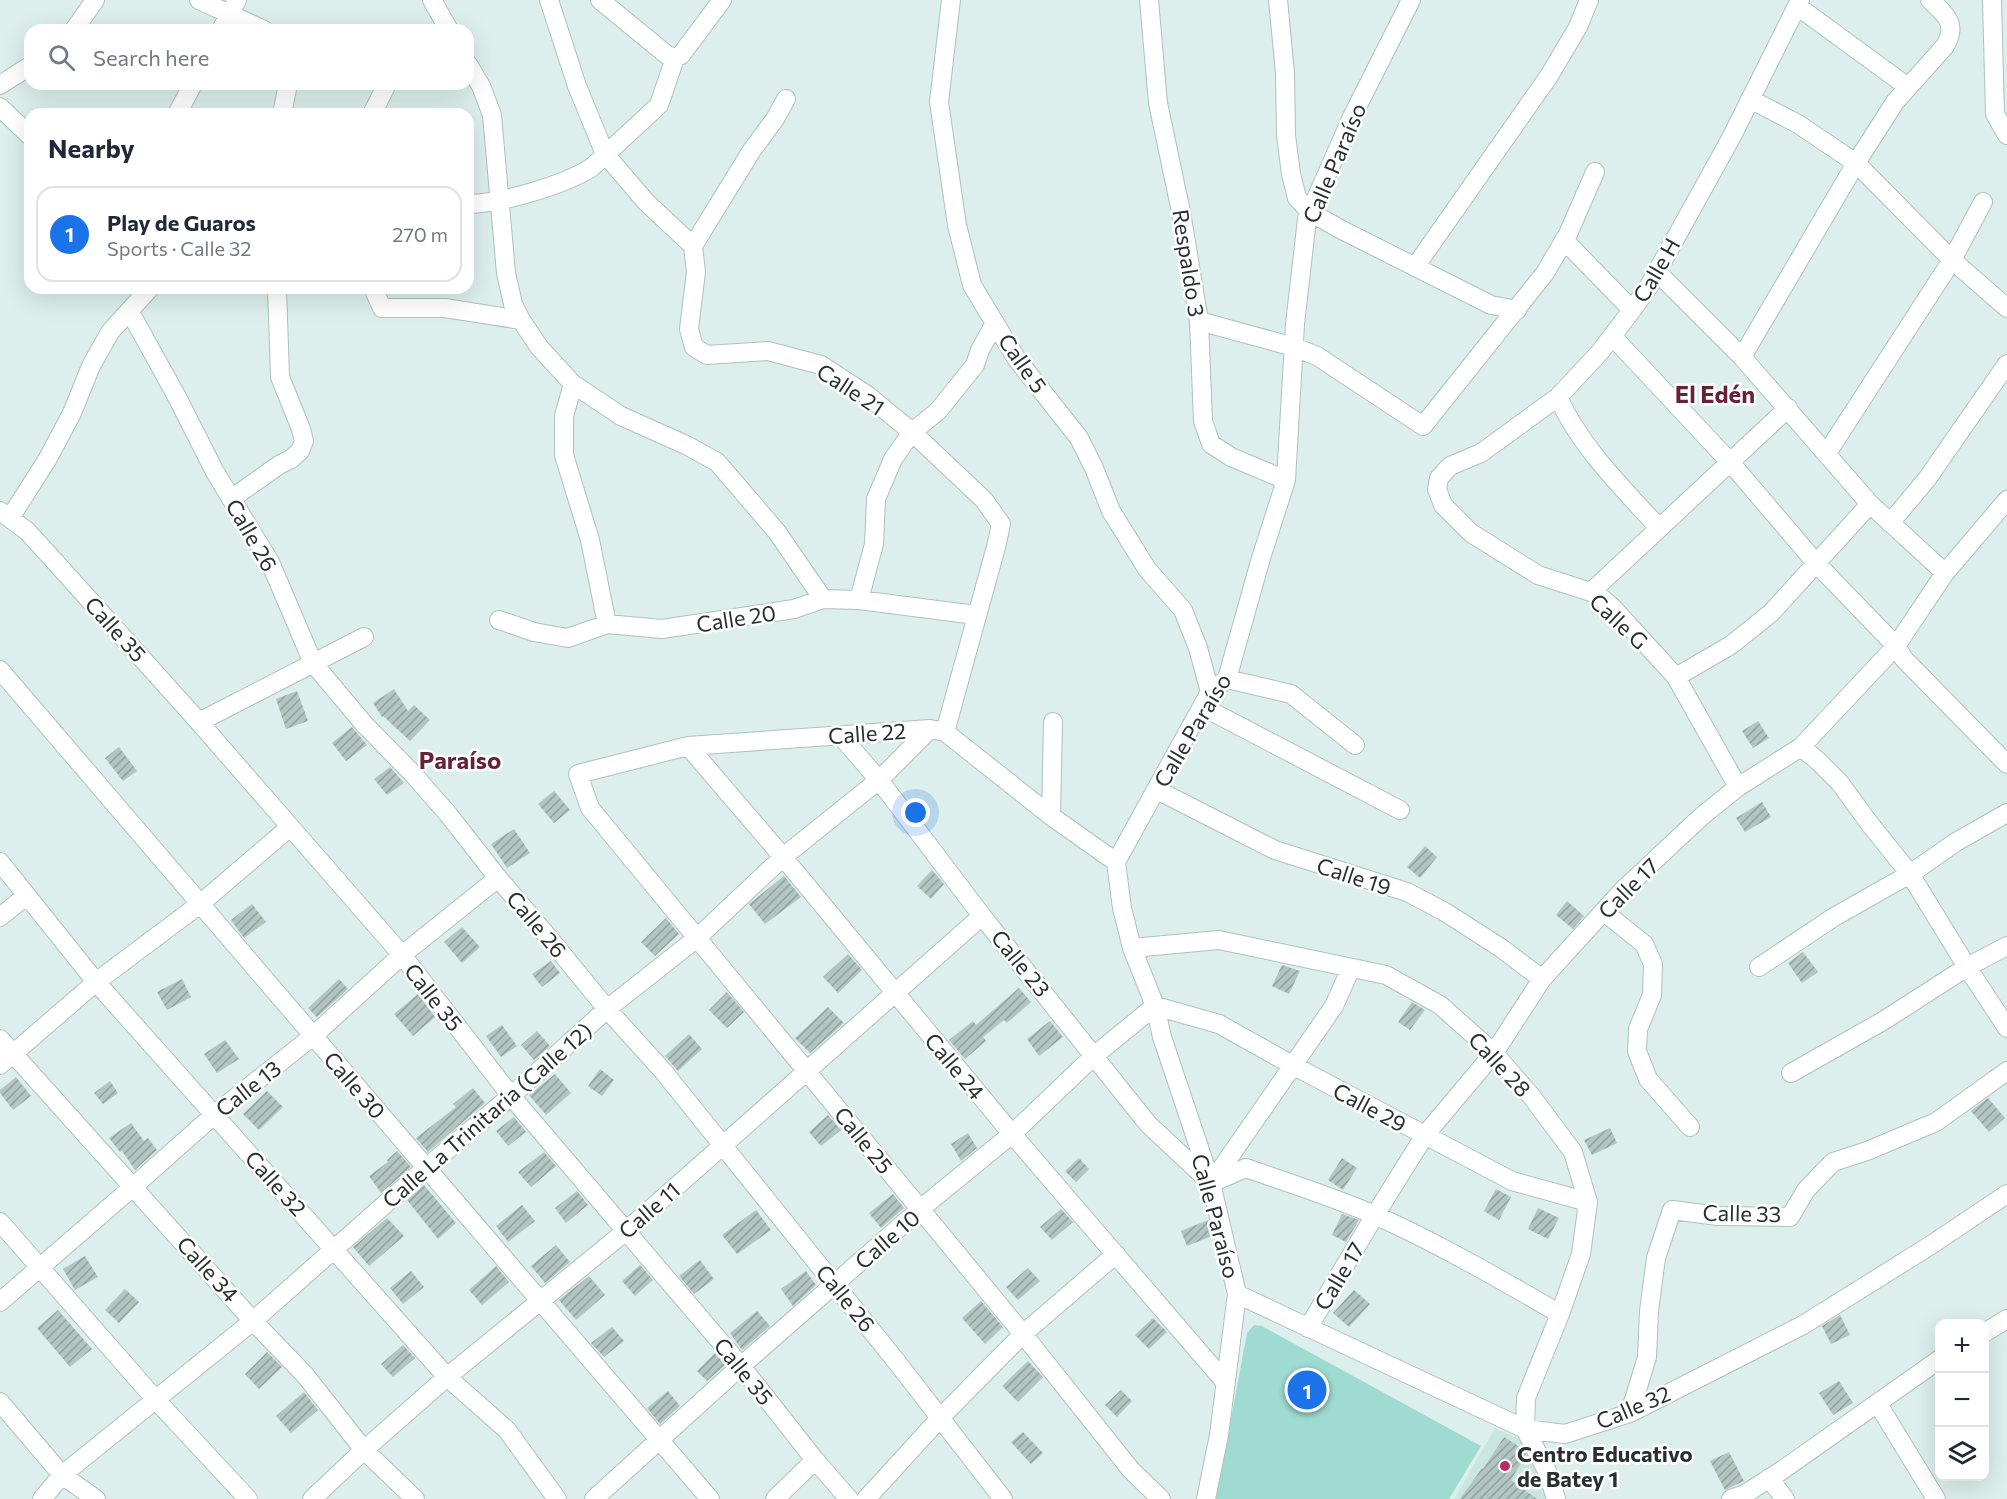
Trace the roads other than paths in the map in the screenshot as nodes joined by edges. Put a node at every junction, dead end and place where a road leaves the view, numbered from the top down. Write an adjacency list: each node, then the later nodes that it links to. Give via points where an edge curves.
1 (95, 0): 16 (street)
2 (199, 0): 15 (street)
3 (432, 0): 18 (street)
4 (549, 0): 35 (street, via 577,86)
5 (600, 0): 19 (street)
6 (951, 0): 55 (street, Calle 5, via 939,102 945,154 972,285)
7 (1149, 0): 54 (street, Respaldo 3, via 1158,103)
8 (1278, 0): 41 (street, via 1291,174 1297,198)
9 (1411, 0): 41 (street, Calle Paraíso)
10 (1590, 0): 45 (street, via 1549,76)
11 (1930, 0): 23 (street, via 1951,25 1951,35)
12 (1992, 0): 34 (street, via 1995,114)
13 (718, 2): 19 (street)
14 (1799, 3): 23 (street); 28 (street, Calle H)
15 (229, 15): 17 (street)
16 (78, 24)
17 (250, 24)
18 (441, 24)
19 (675, 58): 35 (street, via 659,105)
20 (24, 70): 22 (street)
21 (474, 74): 38 (street, via 492,115)
22 (0, 85)
23 (1908, 87): 36 (street)
24 (190, 90): 30 (street)
25 (287, 90): 31 (street)
26 (384, 90): 32 (street)
27 (786, 99): 43 (street)
28 (1750, 99): 36 (street, via 1798,124); 46 (street, Calle H)
29 (0, 106): 33 (street)
30 (180, 108)
31 (283, 108)
32 (375, 108)
33 (24, 130)
34 (2007, 135)
35 (605, 154): 38 (street, via 578,176); 43 (street, via 646,202)
36 (1856, 163): 44 (street); 58 (street)
37 (1595, 172): 42 (street)
38 (501, 201): 40 (street); 53 (street, via 506,273)
39 (1983, 202): 44 (street)
40 (474, 203)
41 (1310, 212): 45 (street); 57 (street, Calle Paraíso)
42 (1564, 240): 51 (street); 52 (street)
43 (693, 246): 63 (street, Calle 21, via 696,273 689,329 694,347 707,355 768,351 821,365 867,394)
44 (1952, 260): 50 (street); 64 (street)
45 (1415, 267): 51 (street, via 1491,305)
46 (1656, 271): 52 (street, Calle H); 58 (street)
47 (277, 294): 68 (street, via 280,377 304,441 291,459)
48 (376, 294): 53 (street, via 382,308 445,308)
49 (139, 297): 68 (street, Calle 26, via 215,472); 71 (street, via 110,332 47,460)
50 (2007, 308)
51 (1516, 310): 57 (street, via 1423,426 1317,356)
52 (1632, 310): 56 (street, Calle H)
53 (521, 320): 60 (street, via 539,347)
54 (1199, 321): 57 (street); 67 (street, Respaldo 3, via 1203,421 1211,444)
55 (995, 322): 63 (street, via 975,365 938,411); 88 (street, Calle 5, via 1016,358 1079,438 1111,511 1147,569 1183,610 1198,648)
56 (1612, 336): 61 (street, Calle H); 65 (street)
57 (1294, 347): 67 (street, Calle Paraíso)
58 (1742, 357): 62 (street)
59 (2007, 364): 72 (street, via 1927,479)
60 (573, 384): 77 (street, via 621,416 717,462 777,532); 81 (street, via 564,416 564,455 590,540)
61 (1558, 397): 66 (street, Calle H, via 1481,453 1450,466); 73 (street, via 1588,448)
62 (1788, 408): 64 (street); 65 (street)
63 (912, 432): 78 (street, via 893,459 876,499 874,544); 79 (street, Calle 21, via 984,500 1001,524)
64 (1827, 453): 70 (street)
65 (1730, 462): 73 (street); 74 (street)
66 (1439, 478): 76 (street, Calle G, via 1437,489 1443,505 1471,533 1538,575)
67 (1286, 480): 87 (street, Calle Paraíso)
68 (231, 499): 84 (street, Calle 26, via 270,562)
69 (2007, 500): 75 (street, Calle 17)
70 (1870, 504): 72 (street); 74 (street)
71 (3, 515): 89 (street, Calle 35, via 27,531)
72 (1890, 523): 75 (street)
73 (1659, 528): 76 (street)
74 (1816, 563): 83 (street); 86 (street, via 1771,613 1731,645)
75 (1945, 573): 83 (street, Calle 17)
76 (1591, 592): 86 (street, Calle G, via 1613,608)
77 (823, 599): 78 (street, Calle 20); 81 (street, Calle 20, via 794,609 662,629)
78 (859, 600): 79 (street, Calle 20)
79 (976, 615): 91 (street, Calle 21)
80 (499, 620): 81 (street, Calle 20, via 568,638)
81 (608, 624)
82 (364, 637): 84 (street)
83 (1896, 646): 95 (street, Calle 17); 96 (street, via 1904,659)
84 (313, 663): 89 (street); 109 (street, Calle 26, via 427,790)
85 (0, 670): 111 (street, Calle 30)
86 (1676, 676): 99 (street, Calle G)
87 (1227, 679): 88 (street, Calle Paraíso); 93 (street, via 1291,694)
88 (1206, 700): 100 (street, Calle Paraíso); 101 (street)
89 (199, 722): 104 (street, Calle 35)
90 (1053, 722): 103 (street)
91 (938, 730): 92 (street, Calle 22); 98 (street, Calle La Trinitaria (Calle 12)); 103 (street)
92 (840, 735): 94 (street, Calle 22); 98 (street, Calle 23)
93 (1355, 745)
94 (688, 746): 97 (street, Calle 22); 105 (street, Calle 24)
95 (1801, 747): 99 (street, Calle 17); 108 (street, via 1840,783)
96 (2007, 764)
97 (578, 774): 115 (street, Calle 25, via 590,808)
98 (879, 780): 105 (street, Calle La Trinitaria (Calle 12)); 114 (street, Calle 23)
99 (1738, 787): 112 (street, Calle 17, via 1693,824)
100 (1157, 790): 107 (street, Calle Paraíso); 122 (street, Calle 19, via 1275,850 1407,892 1501,948)
101 (1400, 810)
102 (2007, 813): 108 (street)
103 (1052, 816): 107 (street)
104 (290, 828): 111 (street); 118 (street, Calle 35)
105 (783, 857): 115 (street, Calle La Trinitaria (Calle 12)); 124 (street, Calle 24)
106 (0, 862): 110 (street, Calle 32)
107 (1116, 862): 117 (street, Calle Paraíso)
108 (1910, 874): 119 (street, via 1834,917); 121 (street)
109 (498, 878): 118 (street, Calle 13); 126 (street, Calle 26)
110 (26, 896): 113 (street); 123 (street, Calle 32)
111 (200, 904): 123 (street); 128 (street, Calle 30)
112 (1604, 912): 122 (street, Calle 17); 139 (street, via 1644,944 1653,964 1652,995 1638,1029 1637,1052 1648,1079)
113 (0, 916)
114 (982, 916): 124 (street, Calle 11); 131 (street, Calle 23)
115 (697, 938): 126 (street, Calle La Trinitaria (Calle 12)); 134 (street, Calle 25)
116 (2007, 946): 121 (street)
117 (1132, 948): 120 (street, Calle 28, via 1219,940); 125 (street, Calle Paraíso)
118 (402, 955): 128 (street, Calle 13); 137 (street, Calle 35)
119 (1760, 967)
120 (1351, 968): 130 (street, Calle 28, via 1386,975 1440,1005); 133 (street, via 1334,1006)
121 (1967, 968): 127 (street); 136 (street)
122 (1542, 979): 130 (street, Calle 17)
123 (96, 982): 132 (street); 138 (street, Calle 32)
124 (894, 993): 134 (street, Calle 11); 140 (street, Calle 24)
125 (1155, 1006): 131 (street, Calle 10); 133 (street, Calle 29, via 1219,1024); 144 (street, Calle Paraíso)
126 (607, 1009): 137 (street, Calle La Trinitaria (Calle 12)); 142 (street, Calle 26, via 663,1071)
127 (2007, 1028)
128 (314, 1036): 138 (street, Calle 13); 143 (street, Calle 30)
129 (0, 1039): 132 (street, Calle 34)
130 (1494, 1053): 141 (street, Calle 17); 147 (street, Calle 28, via 1573,1152)
131 (1095, 1055): 140 (street, Calle 10); 144 (street, Calle 23, via 1148,1124)
132 (7, 1059): 145 (street, Calle 34)
133 (1294, 1066): 141 (street, Calle 29); 144 (street)
134 (808, 1071): 142 (street, Calle 11); 148 (street, Calle 25)
135 (2007, 1071): 172 (street, Calle 33, via 1936,1122 1833,1162 1806,1190 1790,1217 1718,1216 1672,1210 1656,1258 1647,1357)
136 (1791, 1073)
137 (511, 1096): 143 (street, Calle La Trinitaria (Calle 12)); 151 (street, Calle 35)
138 (215, 1114): 145 (street, Calle 13); 152 (street, Calle 32)
139 (1690, 1127)
140 (1012, 1134): 148 (street, Calle 10); 153 (street, Calle 24)
141 (1425, 1136): 147 (street, Calle 29, via 1512,1181); 149 (street, Calle 17)
142 (722, 1146): 151 (street, Calle 11); 155 (street, Calle 26)
143 (426, 1168): 152 (street, Calle La Trinitaria (Calle 12)); 157 (street, Calle 30)
144 (1211, 1183): 149 (street, via 1246,1168); 156 (street, Calle Paraíso)
145 (134, 1186): 154 (street, Calle 13); 161 (street, Calle 34)
146 (2007, 1194): 172 (street, Calle 32, via 1803,1325)
147 (1588, 1202): 159 (street, Calle 28, via 1581,1254)
148 (919, 1210): 155 (street, Calle 10); 164 (street, Calle 25)
149 (1375, 1215): 159 (street, via 1476,1265); 162 (street, Calle 17)
150 (0, 1222): 154 (street)
151 (626, 1231): 157 (street, Calle 11); 166 (street, Calle 35)
152 (335, 1250): 161 (street, Calle La Trinitaria (Calle 12)); 167 (street, Calle 32)
153 (1116, 1254): 164 (street); 168 (street, Calle 24)
154 (40, 1268): 158 (street, Calle 13); 169 (street)
155 (835, 1284): 166 (street, Calle 10); 173 (street, Calle 26)
156 (1237, 1294): 162 (street, Calle 32); 168 (street, Calle Paraíso)
157 (540, 1301): 167 (street, Calle 11); 175 (street, Calle 30)
158 (0, 1302)
159 (1560, 1314): 174 (street, Calle 28, via 1526,1398)
160 (2007, 1319): 163 (street)
161 (254, 1321): 169 (street, Calle La Trinitaria (Calle 12)); 176 (street, Calle 34, via 305,1375)
162 (1308, 1328): 174 (street, Calle 32)
163 (1989, 1330)
164 (1023, 1334): 173 (street); 180 (street, Calle 25)
165 (1935, 1363): 171 (street)
166 (741, 1366): 175 (street, Calle 10); 177 (street, Calle 35)
167 (447, 1377): 176 (street, Calle 11); 186 (street, Calle 32, via 507,1430)
168 (1226, 1382): 193 (street, Calle Paraíso)
169 (156, 1400): 178 (street, Calle La Trinitaria (Calle 12)); 183 (street)
170 (0, 1402): 178 (street)
171 (1878, 1404): 179 (street); 197 (street)
172 (1630, 1413): 174 (street, Calle 32, via 1565,1434)
173 (941, 1417): 191 (street); 192 (street, Calle 26)
174 (1525, 1429): 194 (street, via 1548,1473)
175 (660, 1440): 187 (street, Calle 10); 188 (street, Calle 30)
176 (363, 1450): 184 (street, Calle 11); 185 (street, Calle 34)
177 (815, 1460): 189 (street); 190 (street, Calle 35)
178 (62, 1475): 181 (street, Calle La Trinitaria (Calle 12)); 182 (street)
179 (1769, 1478): 195 (street); 196 (street)
180 (1157, 1498)
181 (42, 1499)
182 (96, 1499)
183 (248, 1499)
184 (312, 1499)
185 (416, 1499)
186 (557, 1499)
187 (594, 1499)
188 (710, 1499)
189 (775, 1499)
190 (849, 1499)
191 (866, 1499)
192 (1003, 1499)
193 (1206, 1499)
194 (1556, 1499)
195 (1731, 1499)
196 (1785, 1499)
197 (1936, 1499)

